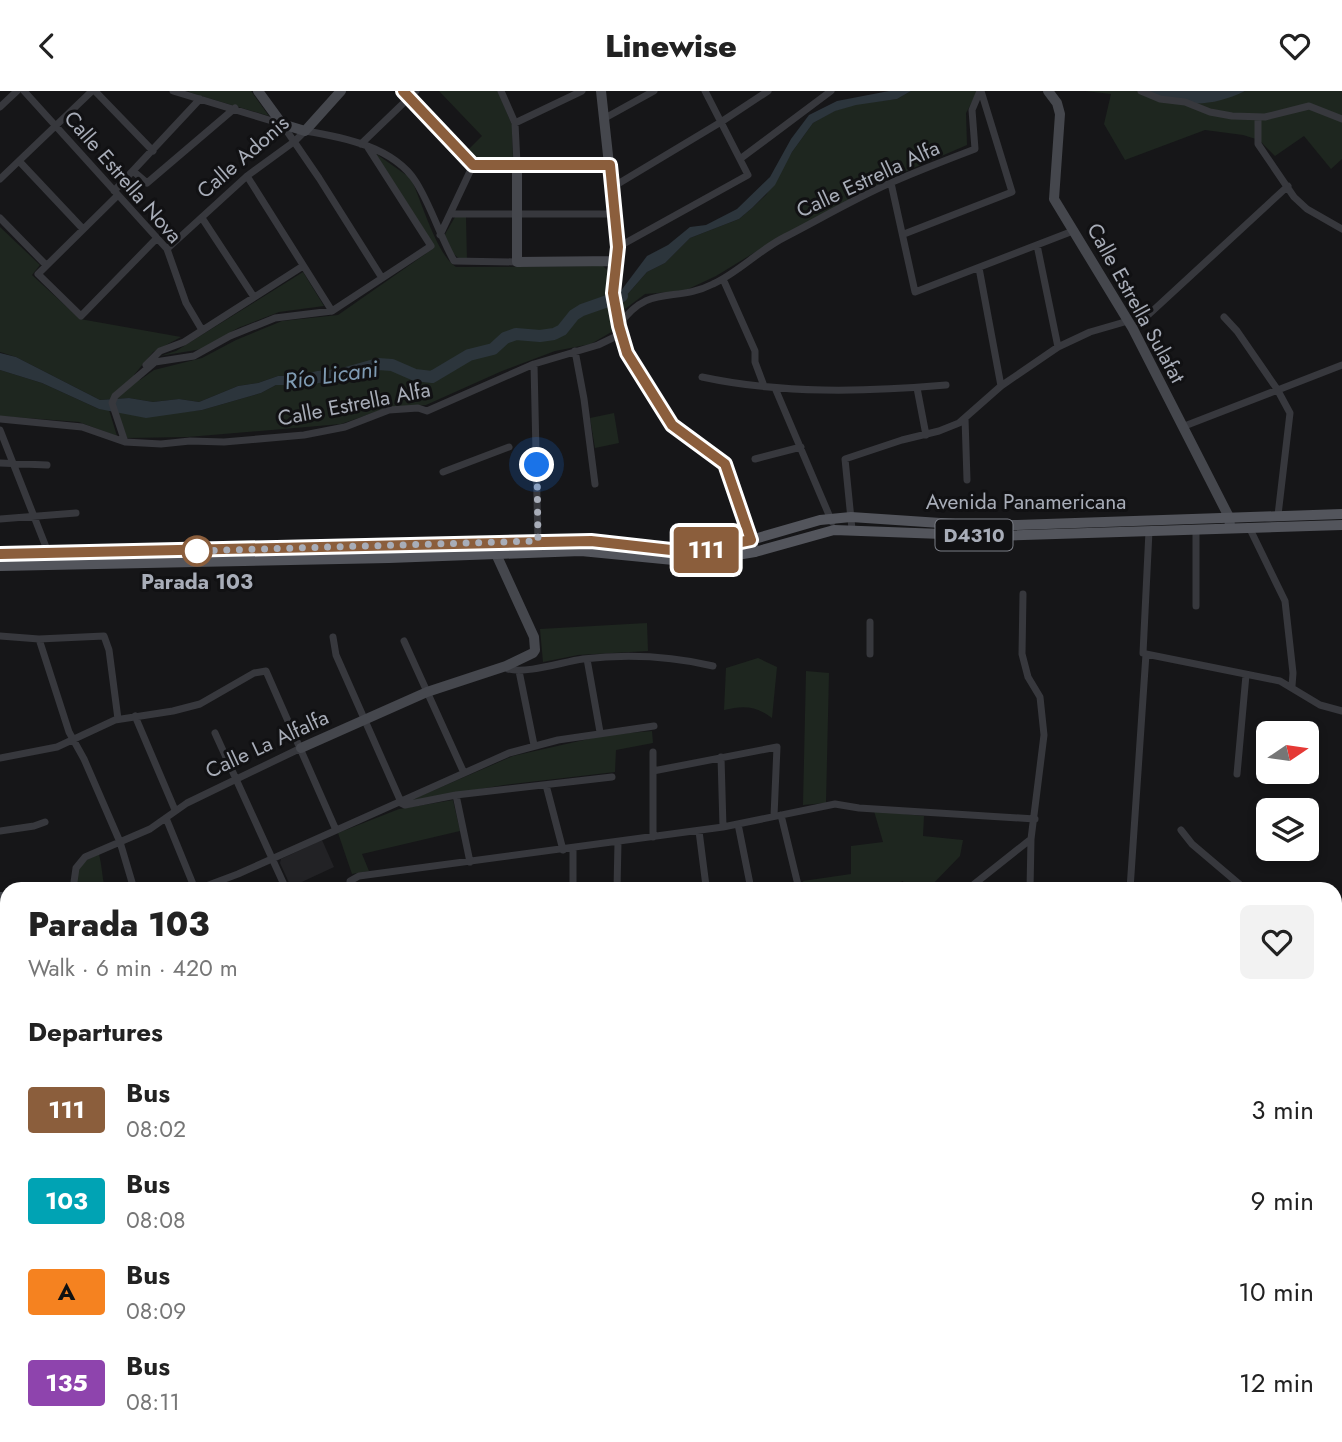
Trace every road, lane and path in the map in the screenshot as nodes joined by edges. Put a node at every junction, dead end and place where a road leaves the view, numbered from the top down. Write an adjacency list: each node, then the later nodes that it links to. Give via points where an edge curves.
1 (17, 91): 21 (street)
2 (24, 91): 29 (street, Calle Estrella Nova)
3 (94, 91): 29 (street); 33 (street)
4 (173, 91): 17 (street)
5 (258, 91): 28 (street)
6 (341, 91): 19 (street, Calle Adonis)
7 (501, 91): 27 (street)
8 (582, 91): 27 (street)
9 (601, 91): 24 (street)
10 (654, 91): 24 (street)
11 (705, 91): 26 (street)
12 (768, 91): 26 (street)
13 (831, 91): 34 (street)
14 (981, 91): 42 (street, Calle Estrella Alfa, via 972,110 975,149); 54 (street, via 1012,192)
15 (1048, 91): 53 (street, Calle Estrella Sulafat, via 1060,114 1054,199)
16 (1141, 91): 23 (street, via 1218,114)
17 (182, 93): 20 (street)
18 (409, 93): 32 (street); 36 (street)
19 (329, 95): 30 (street, Calle Adonis)
20 (200, 99): 22 (street); 33 (street)
21 (0, 107)
22 (235, 108): 28 (street); 39 (street, via 147,183)
23 (1258, 117): 25 (street, via 1309,106); 43 (street, via 1258,144)
24 (605, 118): 38 (street)
25 (1342, 119)
26 (721, 122): 34 (street); 44 (street)
27 (515, 123): 37 (street)
28 (282, 124): 30 (street); 31 (street)
29 (56, 126): 35 (street); 45 (street, Calle Estrella Nova)
30 (304, 131): 31 (street, Calle Adonis); 32 (street)
31 (295, 141): 40 (street, Calle Adonis); 65 (street)
32 (364, 145): 55 (street, via 413,178); 65 (street, via 431,246)
33 (153, 151): 39 (street)
34 (740, 159): 58 (street, via 748,174)
35 (19, 161): 41 (street); 51 (street)
36 (473, 165): 37 (street); 48 (street)
37 (517, 165): 38 (street); 46 (street)
38 (610, 165): 44 (street)
39 (134, 171): 45 (street)
40 (247, 176): 50 (street, Calle Adonis); 63 (street)
41 (0, 179)
42 (891, 183): 54 (street); 66 (street, Calle Estrella Alfa, via 785,237)
43 (1288, 186): 52 (street, via 1307,209); 70 (street)
44 (611, 188): 47 (street)
45 (116, 193): 51 (street); 56 (street, Calle Estrella Nova)
46 (517, 213): 47 (street); 48 (street); 61 (street)
47 (615, 213): 58 (street)
48 (450, 214): 55 (street)
49 (0, 218): 62 (street)
50 (202, 218): 59 (street, Calle Adonis); 67 (street)
51 (83, 229): 62 (street)
52 (1342, 229)
53 (1073, 231): 57 (street); 70 (street, Calle Estrella Sulafat)
54 (904, 234): 64 (street, via 915,292)
55 (440, 235): 61 (street, via 454,261)
56 (157, 238): 59 (street, Calle Estrella Nova); 62 (street, via 81,316 38,274)
57 (1037, 245): 64 (street); 73 (street)
58 (618, 247): 60 (street)
59 (167, 249): 71 (street, Calle Estrella Nova, via 186,303)
60 (618, 261): 61 (street); 72 (street, via 613,293)
61 (517, 262)
62 (46, 265)
63 (303, 266): 67 (street); 68 (street)
64 (979, 268): 81 (street)
65 (382, 278): 68 (street)
66 (723, 279): 72 (street, Calle Estrella Alfa, via 699,290 647,299 635,306); 80 (street, via 755,351)
67 (254, 297): 71 (street)
68 (332, 311): 77 (street, via 275,318 194,356 155,362)
69 (1224, 317): 84 (street)
70 (1130, 325): 73 (street, via 1090,332); 87 (street, Calle Estrella Sulafat)
71 (202, 330): 77 (street, via 160,351)
72 (620, 330): 74 (street, Calle Estrella Alfa, via 598,345); 112 (street, via 627,353 672,425 729,470)
73 (1058, 347): 81 (street)
74 (575, 351): 75 (street, Calle Estrella Alfa); 99 (street)
75 (534, 364): 90 (street, Calle Estrella Alfa, via 427,411 389,410 345,427 304,435); 113 (street)
76 (1342, 365): 84 (street)
77 (140, 374): 90 (street, via 112,404)
78 (702, 377): 80 (street)
79 (946, 385): 83 (street)
80 (764, 386): 82 (street)
81 (1001, 386): 85 (street)
82 (775, 388): 83 (street); 92 (street)
83 (917, 388): 89 (street)
84 (1278, 389): 87 (street); 102 (street, via 1290,413)
85 (965, 418): 89 (street); 98 (street)
86 (0, 419): 90 (street, Calle Estrella Alfa, via 82,427)
87 (1182, 427): 105 (street, Calle Estrella Sulafat)
88 (0, 430): 95 (street)
89 (926, 435): 107 (street, via 845,459)
90 (125, 443)
91 (509, 447): 97 (street)
92 (801, 447): 93 (street); 108 (street)
93 (755, 459)
94 (0, 463): 95 (street)
95 (13, 464): 96 (street); 103 (street)
96 (47, 465)
97 (443, 472)
98 (967, 480)
99 (595, 484)
100 (76, 513): 103 (street)
101 (1342, 514): 102 (main road, Avenida Panamericana / D4310)
102 (1278, 515): 106 (main road, Avenida Panamericana / D4310)
103 (34, 517): 104 (street); 117 (street)
104 (0, 519)
105 (1230, 522): 106 (main road, Avenida Panamericana / D4310); 107 (main road, Avenida Panamericana / D4310); 110 (main road, Avenida Panamericana / D4310)
106 (1249, 522): 109 (main road, Avenida Panamericana / D4310); 137 (street, via 1285,601)
107 (852, 523): 108 (main road, Avenida Panamericana / D4310); 111 (main road, Avenida Panamericana / D4310, via 996,536)
108 (833, 525): 112 (main road, Avenida Panamericana / D4310); 116 (main road, Avenida Panamericana / D4310)
109 (1342, 525)
110 (1196, 529): 111 (main road, Avenida Panamericana / D4310); 124 (street)
111 (1149, 531): 131 (street)
112 (751, 540): 113 (main road, Avenida Panamericana / D4310, via 680,551 591,541); 116 (street)
113 (538, 541): 114 (main road, Avenida Panamericana / D4310)
114 (496, 542): 115 (main road, Avenida Panamericana / D4310); 119 (street)
115 (468, 543): 117 (main road, Avenida Panamericana / D4310); 120 (street)
116 (755, 552): 119 (main road, Avenida Panamericana / D4310, via 694,562 581,551)
117 (47, 553): 118 (main road, Avenida Panamericana / D4310); 122 (street)
118 (0, 554)
119 (496, 554): 120 (main road, Avenida Panamericana / D4310); 133 (street, Calle La Alfalfa, via 534,637 535,650)
120 (469, 555): 122 (main road, Avenida Panamericana / D4310)
121 (0, 566): 122 (main road, Avenida Panamericana / D4310)
122 (47, 566)
123 (1023, 594): 163 (street, via 1022,655 1040,697 1044,735)
124 (1196, 606)
125 (870, 622): 130 (street)
126 (0, 636): 128 (street)
127 (333, 637): 142 (street, via 336,655)
128 (39, 639): 141 (street, via 104,636); 146 (street)
129 (404, 641): 138 (street)
130 (870, 653)
131 (1143, 653)
132 (587, 659): 134 (street, via 650,656); 135 (street); 144 (street)
133 (506, 666): 135 (street); 138 (street, Calle La Alfalfa)
134 (713, 666)
135 (519, 671): 147 (street)
136 (1246, 675): 137 (street); 154 (street); 192 (street, via 1146,654)
137 (1292, 686): 139 (street, via 1320,705)
138 (427, 692): 142 (street, Calle La Alfalfa); 153 (street)
139 (1342, 711)
140 (135, 716): 141 (street); 148 (street, via 200,704 265,671); 160 (street)
141 (118, 719): 146 (street)
142 (365, 721): 148 (street, Calle La Alfalfa); 159 (street)
143 (654, 726): 144 (street)
144 (600, 732): 147 (street)
145 (215, 733): 156 (street)
146 (74, 740): 151 (street); 173 (street)
147 (534, 745): 153 (street)
148 (301, 748): 156 (street, Calle La Alfalfa); 167 (street)
149 (653, 752): 152 (street)
150 (721, 757): 152 (street); 161 (street, via 777,747); 166 (street)
151 (0, 758)
152 (653, 771): 171 (street)
153 (464, 773): 159 (street)
154 (1237, 774)
155 (612, 777): 157 (street)
156 (237, 778): 160 (street, Calle La Alfalfa); 177 (street)
157 (546, 785): 158 (street); 176 (street)
158 (456, 795): 159 (street); 178 (street)
159 (401, 802): 167 (street)
160 (175, 810): 162 (street, Calle La Alfalfa)
161 (778, 815): 163 (street, via 835,804); 165 (street); 189 (street)
162 (166, 818): 173 (street, Calle La Alfalfa); 181 (street)
163 (1035, 819): 172 (street)
164 (44, 822): 169 (street)
165 (738, 824): 166 (street); 188 (street)
166 (723, 827): 170 (street)
167 (336, 830): 177 (street)
168 (1181, 830): 193 (street)
169 (0, 831)
170 (699, 831): 171 (street); 187 (street)
171 (653, 837): 174 (street)
172 (1031, 839): 190 (street); 191 (street)
173 (120, 842): 179 (street, Calle La Alfalfa, via 79,862); 180 (street)
174 (618, 842): 175 (street); 186 (street)
175 (573, 848): 176 (street); 185 (street)
176 (563, 850): 178 (street)
177 (274, 858): 182 (street); 183 (street)
178 (470, 862): 184 (street, via 359,876)
179 (74, 882)
180 (132, 882)
181 (193, 882)
182 (214, 882)
183 (283, 882)
184 (350, 882)
185 (573, 882)
186 (617, 882)
187 (705, 882)
188 (750, 882)
189 (797, 882)
190 (977, 882)
191 (1030, 882)
192 (1130, 882)
193 (1237, 882)

